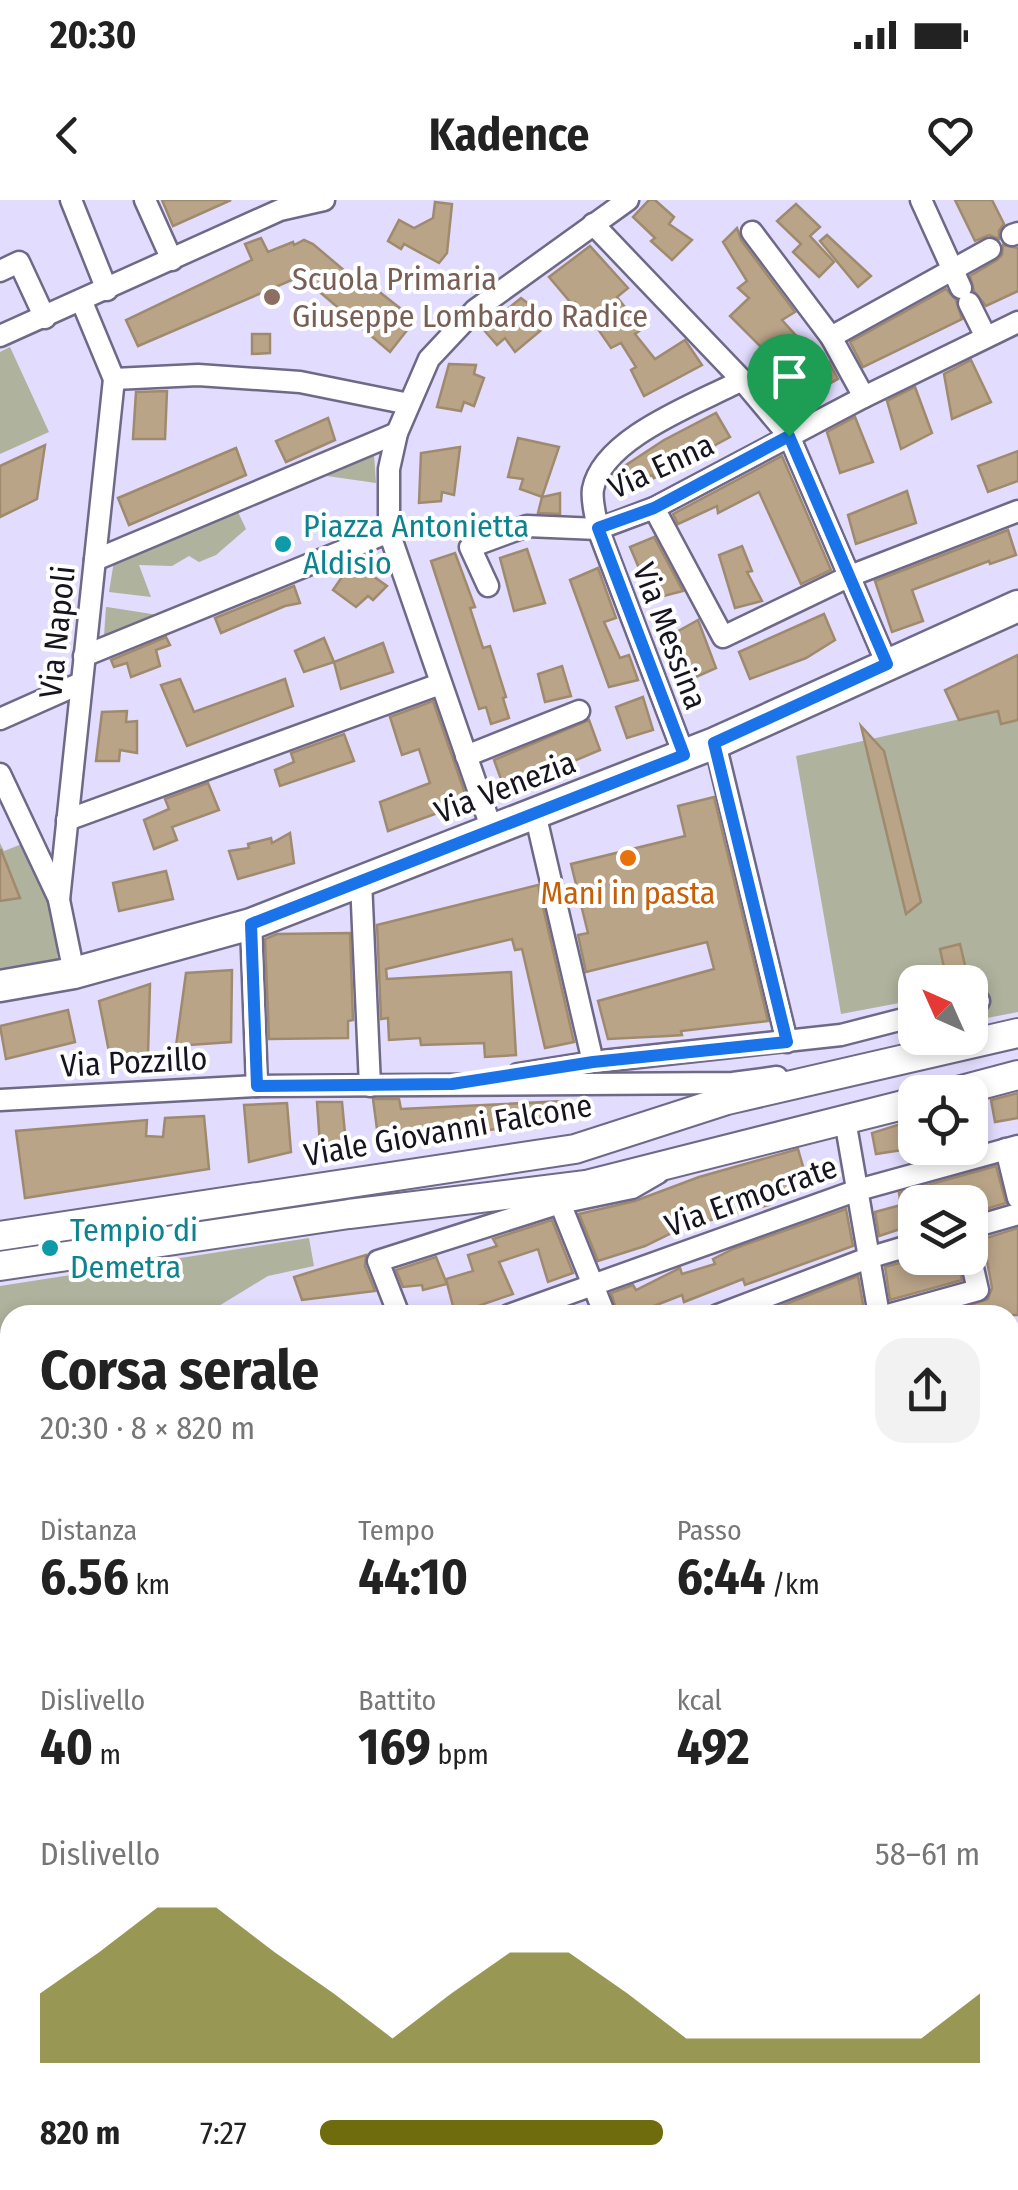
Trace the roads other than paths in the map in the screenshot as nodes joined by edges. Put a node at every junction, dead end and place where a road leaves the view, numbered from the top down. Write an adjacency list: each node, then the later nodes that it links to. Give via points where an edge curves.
1 (71, 200): 12 (street)
2 (145, 200): 9 (street)
3 (324, 200): 9 (street, via 280,210)
4 (628, 200): 6 (street)
5 (922, 200): 11 (street)
6 (593, 224): 20 (street); 22 (street, via 474,310 429,359)
7 (752, 232): 17 (street)
8 (990, 249): 11 (street)
9 (172, 260): 12 (street)
10 (0, 271): 14 (street, via 20,262)
11 (961, 287): 17 (street); 18 (street)
12 (106, 290): 13 (street)
13 (82, 302): 14 (street); 19 (street, Via Napoli)
14 (45, 318): 16 (street)
15 (1018, 322): 18 (street, Via Enna)
16 (0, 336)
17 (831, 337): 21 (street)
18 (986, 337): 21 (street, Via Enna)
19 (114, 379): 22 (street, via 198,375 300,382); 29 (street, Via Napoli)
20 (742, 380): 24 (street); 27 (street, Via Messina, via 636,435 606,460 593,490)
21 (864, 397): 24 (street, Via Enna)
22 (409, 404): 23 (street)
23 (397, 433): 28 (street); 29 (street)
24 (789, 436): 25 (street, Via Enna); 30 (street)
25 (654, 508): 27 (street, Via Enna); 30 (street, via 723,637)
26 (1018, 512): 30 (street)
27 (598, 528): 31 (street, via 527,526 470,547); 40 (street, Via Messina)
28 (389, 532): 33 (street); 36 (street)
29 (94, 560): 33 (street, Via Napoli)
30 (850, 576): 34 (street)
31 (488, 586)
32 (1018, 606): 34 (main road, Via Venezia)
33 (84, 656): 35 (street, Via Napoli)
34 (887, 664): 39 (main road, Via Venezia)
35 (81, 684): 38 (street); 44 (street, Via Napoli)
36 (440, 684): 41 (street); 44 (street)
37 (578, 710): 41 (street)
38 (0, 718)
39 (714, 743): 40 (main road, Via Venezia); 53 (street)
40 (684, 755): 43 (main road, Via Venezia)
41 (466, 756): 45 (street)
42 (0, 774): 47 (street)
43 (536, 813): 45 (main road, Via Venezia); 54 (street)
44 (67, 820): 47 (street, Via Napoli)
45 (492, 830): 46 (main road, Via Venezia)
46 (360, 881): 48 (main road, Via Venezia); 60 (street)
47 (59, 900): 49 (street, Via Napoli)
48 (251, 924): 49 (main road, Via Venezia); 59 (street)
49 (74, 973): 50 (main road, Via Venezia)
50 (0, 986)
51 (898, 1020): 53 (street, Via Pozzillo)
52 (1018, 1033): 55 (street, Viale Giovanni Falcone)
53 (787, 1042): 54 (street, Via Pozzillo)
54 (593, 1062): 58 (street, Via Pozzillo)
55 (854, 1070): 58 (street, Via Pozzillo, via 733,1083); 71 (street, Viale Giovanni Falcone, via 727,1100 575,1150)
56 (1018, 1075): 57 (street)
57 (988, 1083)
58 (452, 1084): 60 (street, Via Pozzillo)
59 (257, 1086): 60 (street, Via Pozzillo); 61 (street, Via Pozzillo)
60 (370, 1086)
61 (0, 1100)
62 (898, 1106): 63 (street, Viale Giovanni Falcone)
63 (845, 1120): 65 (street, Viale Giovanni Falcone); 66 (street)
64 (1012, 1147): 66 (street, Via Ermocrate); 67 (street)
65 (676, 1162): 68 (street, via 632,1188); 74 (street, Viale Giovanni Falcone, via 586,1185)
66 (858, 1190): 73 (street); 76 (street, Via Ermocrate)
67 (1018, 1198)
68 (560, 1203): 76 (street); 77 (street, via 378,1261)
69 (1018, 1214): 70 (street)
70 (988, 1223)
71 (0, 1236)
72 (898, 1249): 73 (street)
73 (868, 1258): 80 (street); 81 (street)
74 (0, 1266)
75 (975, 1275): 82 (street, via 978,1290)
76 (594, 1284): 78 (street, Via Ermocrate); 79 (street)
77 (395, 1305)
78 (536, 1305)
79 (602, 1305)
80 (744, 1305)
81 (877, 1305)
82 (924, 1305)

